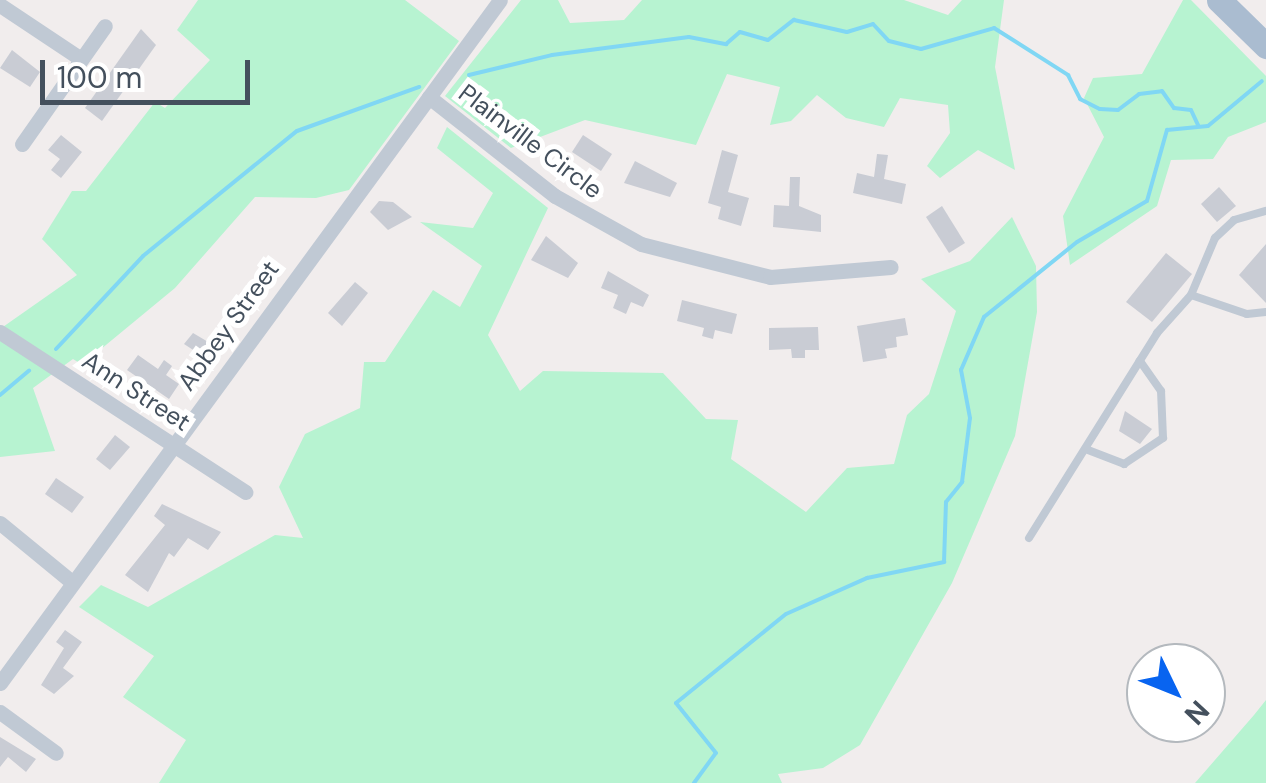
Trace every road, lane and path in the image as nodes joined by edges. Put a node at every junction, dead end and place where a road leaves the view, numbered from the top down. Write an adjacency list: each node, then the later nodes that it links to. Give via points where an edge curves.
1 (500, 0): 7 (street, Abbey Street)
2 (1219, 0): 5 (main road)
3 (0, 5): 6 (street)
4 (105, 26): 6 (street)
5 (1266, 46)
6 (82, 60): 8 (street)
7 (429, 98): 10 (street, Plainville Circle, via 577,212 641,244 770,277); 15 (street, Abbey Street)
8 (22, 144)
9 (1266, 211): 11 (lane, via 1234,220 1215,238)
10 (891, 267)
11 (1191, 296): 12 (lane, via 1247,314); 14 (lane)
12 (1266, 312)
13 (0, 332): 15 (street, Ann Street)
14 (1140, 360): 16 (lane); 16 (lane, via 1161,391 1163,438 1124,464)
15 (171, 445): 17 (street, Ann Street); 20 (street, Abbey Street)
16 (1088, 450): 19 (lane)
17 (244, 492)
18 (0, 523): 20 (street)
19 (1029, 538)
20 (73, 582): 21 (street, Abbey Street)
21 (0, 683)
22 (0, 712): 23 (street)
23 (56, 753)

